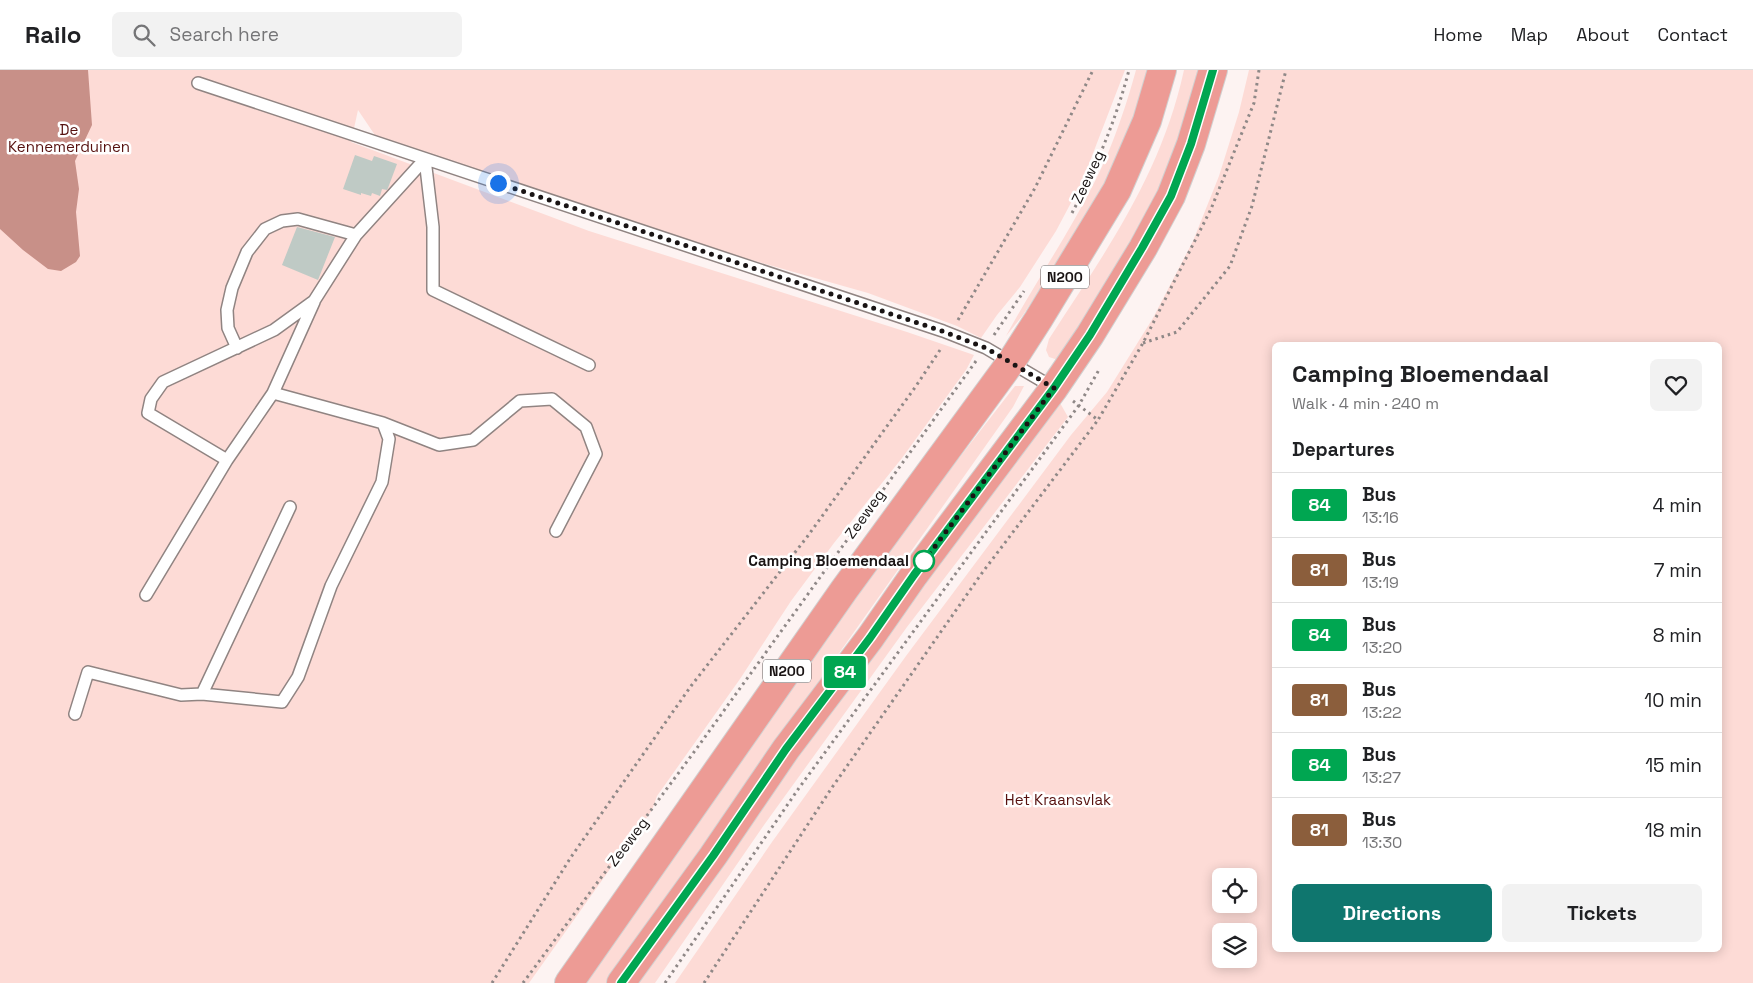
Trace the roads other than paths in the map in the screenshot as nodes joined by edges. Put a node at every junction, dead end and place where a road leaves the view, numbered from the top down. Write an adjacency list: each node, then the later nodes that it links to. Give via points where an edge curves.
1 (1162, 70): 8 (main road, Zeeweg / N200, via 1147,121 1117,190)
2 (1212, 70): 10 (main road, N200, via 1191,144 1171,196 1090,335)
3 (198, 83): 4 (lane)
4 (425, 159): 5 (lane); 8 (lane, via 950,334); 9 (lane, via 433,227 433,290)
5 (356, 235): 6 (lane); 7 (lane, via 298,218 265,229 247,252 232,288 227,310 228,328)
6 (314, 301): 7 (lane, via 274,330); 11 (lane)
7 (237, 348): 13 (lane, via 163,382 151,399 148,413)
8 (1011, 362): 10 (lane); 19 (main road, Zeeweg / N200, via 844,590)
9 (589, 365)
10 (1054, 388): 20 (main road, N200, via 786,749)
11 (273, 393): 12 (lane); 13 (lane)
12 (382, 423): 15 (lane, via 439,445 473,440 520,401 552,399 586,427 596,454); 17 (lane, via 389,439 382,482 331,586 298,677 282,702)
13 (227, 460): 16 (lane)
14 (290, 507): 17 (lane)
15 (556, 531)
16 (146, 595)
17 (202, 694): 18 (lane, via 181,695 88,672)
18 (75, 714)
19 (569, 983)
20 (621, 983)

